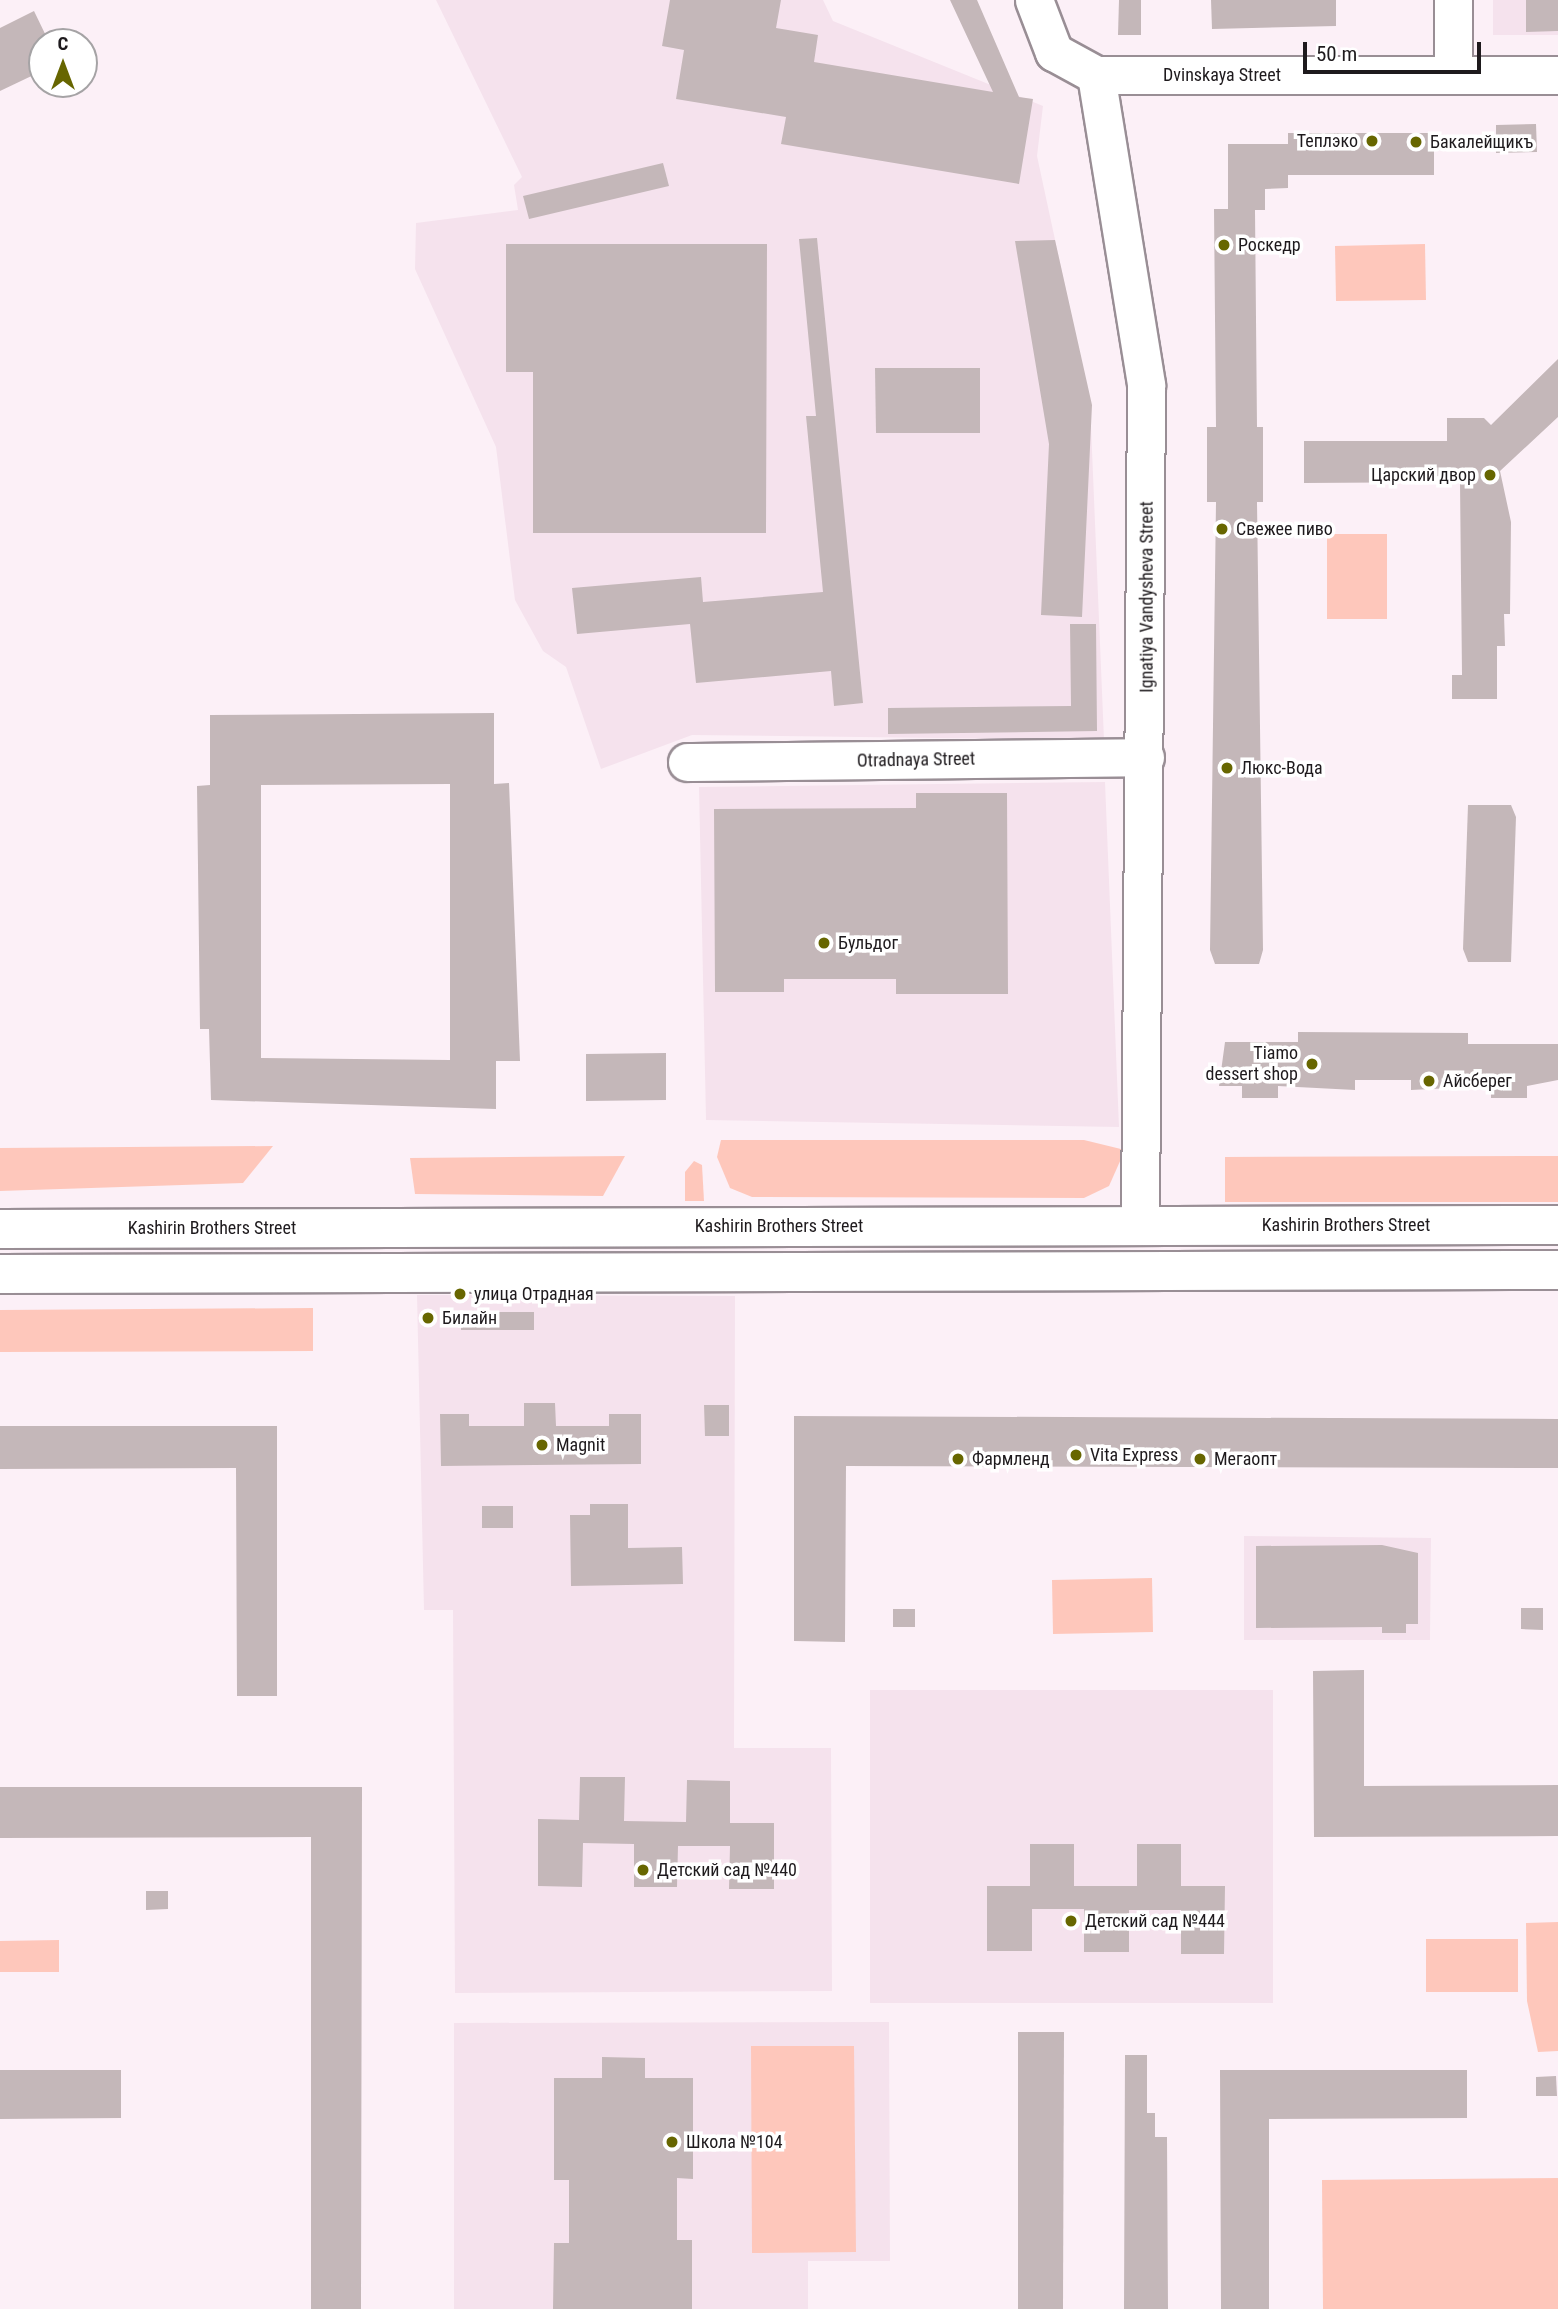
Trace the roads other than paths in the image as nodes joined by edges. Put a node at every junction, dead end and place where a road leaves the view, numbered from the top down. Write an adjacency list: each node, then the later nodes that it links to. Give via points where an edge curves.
1 (1034, 0): 3 (street, via 1054,51)
2 (1453, 0): 4 (street)
3 (1096, 75): 4 (street, Dvinskaya Street); 6 (street, Ignatiya Vandysheva Street, via 1146,385)
4 (1453, 75): 5 (street, Dvinskaya Street)
5 (1558, 75)
6 (1145, 757): 7 (street, Otradnaya Street); 9 (street, Ignatiya Vandysheva Street)
7 (687, 762)
8 (1558, 1225): 9 (main road, Kashirin Brothers Street)
9 (1140, 1226): 10 (main road, Kashirin Brothers Street)
10 (0, 1229)
11 (1558, 1270): 12 (main road)
12 (0, 1274)

